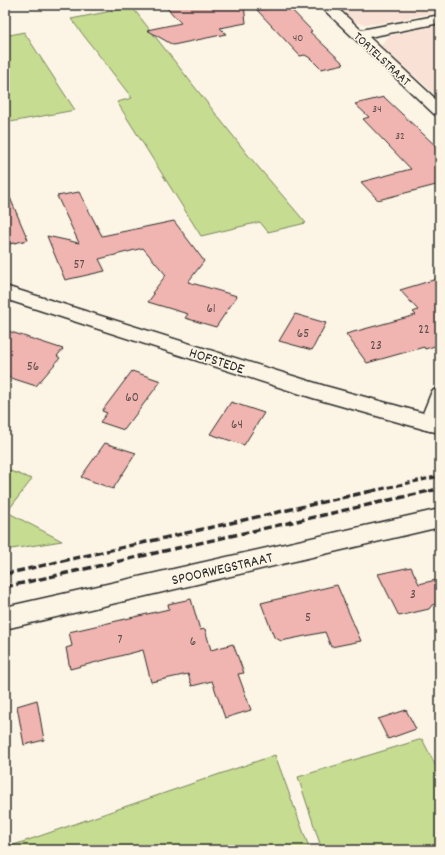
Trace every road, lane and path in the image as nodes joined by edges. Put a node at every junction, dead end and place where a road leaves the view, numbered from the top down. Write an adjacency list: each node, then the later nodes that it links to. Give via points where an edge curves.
1 (326, 5): 5 (street, TORTELSTRAAT)
2 (374, 5): 3 (path, via 376,8)
3 (390, 5)
4 (440, 19): 5 (street)
5 (358, 35): 6 (street, TORTELSTRAAT)
6 (440, 111)
7 (5, 292): 9 (street, HOFSTEDE, via 321,393)
8 (440, 396): 9 (street)
9 (435, 424)
10 (440, 518): 11 (street, SPOORWEGSTRAAT)
11 (5, 618)

